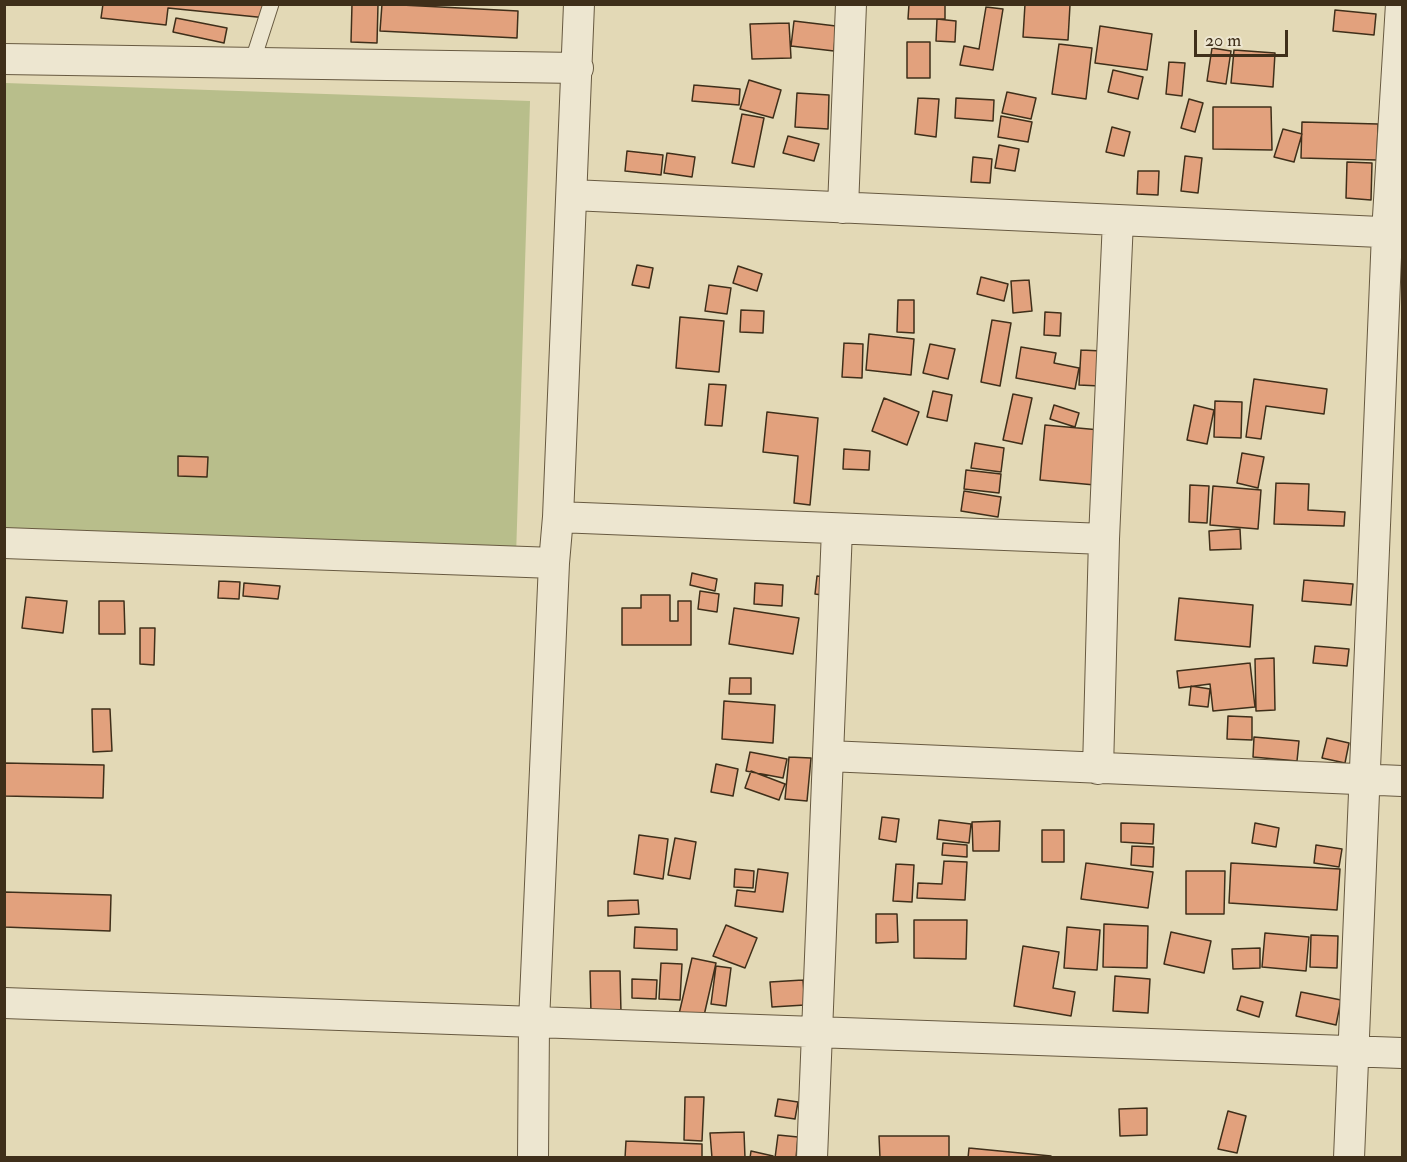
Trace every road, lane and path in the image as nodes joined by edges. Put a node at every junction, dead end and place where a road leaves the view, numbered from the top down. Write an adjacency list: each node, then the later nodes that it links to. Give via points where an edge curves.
1 (271, 4): 6 (lane)
2 (579, 4): 7 (street)
3 (851, 4): 9 (street)
4 (1401, 4): 11 (street)
5 (4, 59): 6 (street)
6 (252, 63): 7 (street)
7 (578, 68): 8 (street)
8 (572, 195): 9 (street); 12 (street)
9 (843, 208): 10 (street)
10 (1118, 220): 11 (street); 14 (street)
11 (1395, 233): 19 (street)
12 (558, 517): 13 (street); 16 (street)
13 (837, 529): 14 (street); 17 (street)
14 (1104, 540): 18 (street)
15 (4, 543): 16 (street)
16 (554, 563): 22 (street)
17 (828, 756): 18 (street); 23 (street)
18 (1098, 768): 19 (street)
19 (1363, 779): 20 (street); 24 (street)
20 (1402, 781)
21 (4, 1003): 22 (street)
22 (534, 1022): 23 (street); 26 (street)
23 (817, 1032): 24 (street); 27 (street)
24 (1352, 1051): 25 (street); 28 (street)
25 (1402, 1053)
26 (533, 1158)
27 (812, 1158)
28 (1348, 1158)

